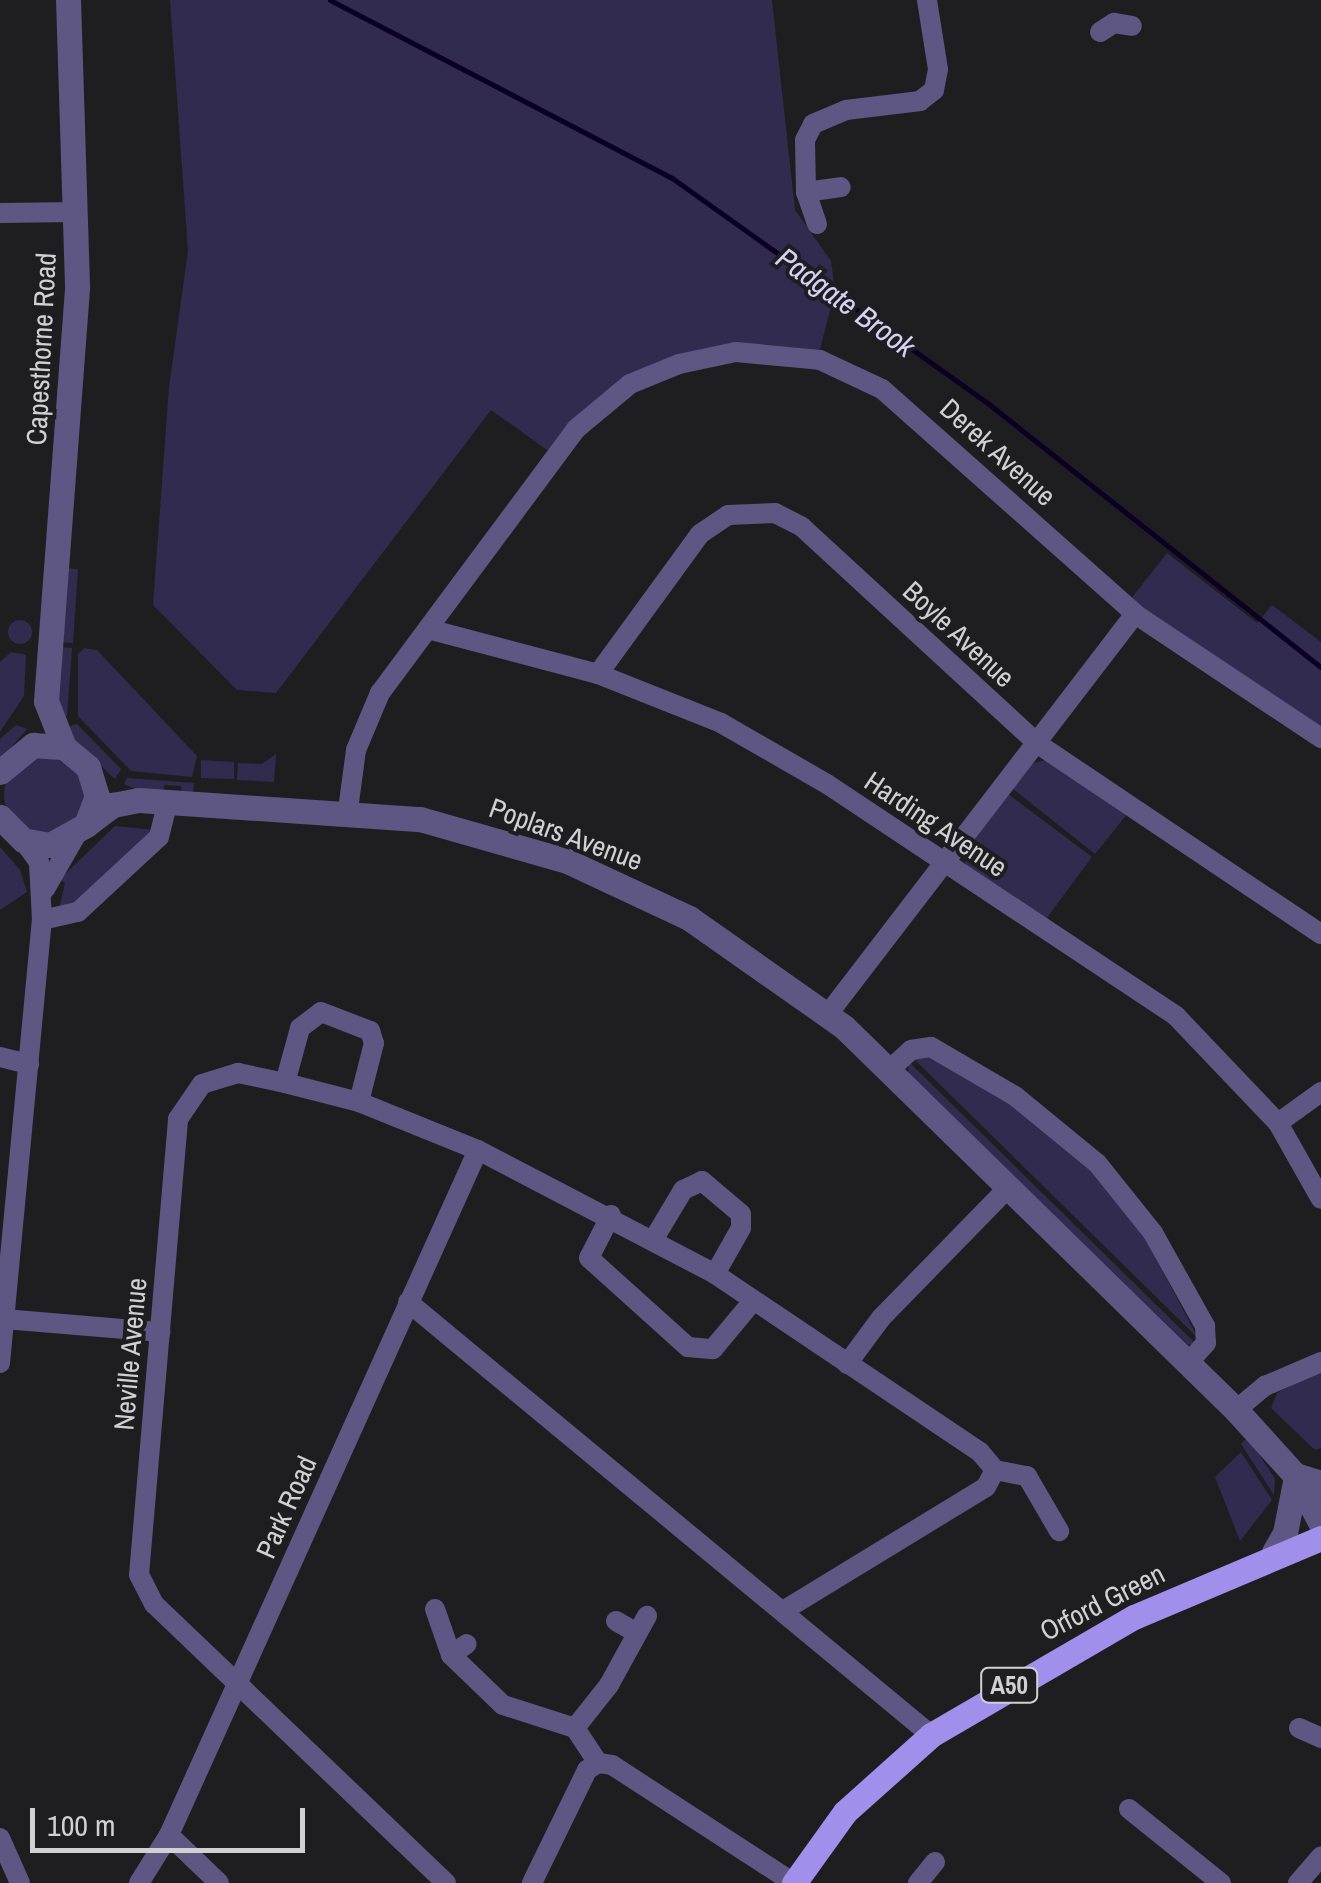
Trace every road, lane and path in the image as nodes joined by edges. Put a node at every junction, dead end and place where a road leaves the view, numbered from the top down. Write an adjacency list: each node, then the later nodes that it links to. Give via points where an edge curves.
1 (68, 0): 7 (street, Capesthorne Road)
2 (928, 0): 6 (street, via 938,68 934,90 920,101 846,110 813,124 805,140)
3 (1111, 0): 4 (street)
4 (1115, 27)
5 (841, 187): 6 (street)
6 (806, 192): 9 (street)
7 (77, 212): 8 (street); 13 (street, Capesthorne Road)
8 (0, 213)
9 (817, 224)
10 (1135, 614): 11 (street, Derek Avenue, via 882,388 820,360 736,352 651,375 592,413); 14 (street, Derek Avenue); 15 (street)
11 (428, 629): 12 (street, Harding Avenue); 22 (street, Derek Avenue, via 370,710 356,750)
12 (598, 674): 15 (street, Boyle Avenue, via 700,534 728,515 760,510 802,527); 25 (street, Harding Avenue, via 721,724 826,784)
13 (46, 701): 16 (street, Capesthorne Road); 17 (street, Capesthorne Road)
14 (1321, 738)
15 (1038, 744): 25 (street); 28 (street, Boyle Avenue)
16 (64, 746): 17 (street); 18 (street, Poplars Avenue)
17 (18, 751): 19 (street, Capesthorne Road)
18 (88, 767): 20 (street, Poplars Avenue); 24 (street, via 96,796)
19 (0, 772)
20 (139, 800): 21 (street, Poplars Avenue); 24 (street, Poplars Avenue, via 113,805)
21 (168, 802): 22 (street, Poplars Avenue); 27 (street, via 159,837 78,912)
22 (348, 810): 29 (street, Poplars Avenue, via 491,835 637,891 747,954)
23 (6, 825): 24 (street, via 50,845); 26 (street, via 39,862)
24 (81, 830): 26 (street)
25 (943, 866): 29 (street); 36 (street, Harding Avenue, via 1139,987 1224,1060)
26 (43, 896): 27 (street)
27 (42, 920): 31 (street)
28 (1321, 934)
29 (828, 1014): 32 (street, Poplars Avenue)
30 (0, 1057): 31 (street)
31 (29, 1064): 45 (street)
32 (889, 1070): 38 (street, Poplars Avenue); 49 (street, via 911,1050 931,1047 1015,1096 1096,1163 1153,1234 1205,1326 1206,1343)
33 (285, 1083): 35 (street, Neville Avenue); 35 (street, via 300,1028 321,1012 370,1031 374,1043); 46 (street, Neville Avenue, via 224,1074 202,1084 182,1110)
34 (1321, 1092): 36 (street)
35 (359, 1102): 37 (street, Neville Avenue)
36 (1278, 1123): 39 (street, Harding Avenue)
37 (478, 1150): 40 (street, Neville Avenue); 44 (street, Park Road)
38 (1009, 1187): 49 (street, Poplars Avenue); 50 (street, via 881,1318)
39 (1321, 1200)
40 (611, 1215): 41 (street, Neville Avenue); 43 (street, via 589,1258 688,1347 713,1349)
41 (655, 1238): 42 (street, Neville Avenue); 42 (street, via 684,1190 702,1181 741,1214 741,1228)
42 (715, 1274): 43 (street, Neville Avenue)
43 (753, 1300): 50 (street, Neville Avenue)
44 (408, 1302): 58 (street); 60 (street, Park Road)
45 (4, 1318): 46 (street); 48 (street)
46 (160, 1332): 60 (street, Neville Avenue, via 139,1574 154,1604)
47 (1321, 1362): 51 (street, via 1265,1386)
48 (0, 1363)
49 (1188, 1363): 51 (street, Poplars Avenue)
50 (847, 1364): 52 (street, Neville Avenue, via 980,1452)
51 (1236, 1410): 53 (street, Poplars Avenue)
52 (995, 1470): 55 (street, Neville Avenue, via 1026,1476); 58 (street, via 986,1487)
53 (1304, 1480): 54 (street, Poplars Avenue); 56 (street)
54 (1320, 1525): 56 (main road, Orford Green / A50)
55 (1059, 1531)
56 (1274, 1552): 63 (main road, Orford Green / A50, via 1038,1667)
57 (435, 1609): 61 (street, via 503,1706)
58 (783, 1611): 63 (street)
59 (616, 1621): 61 (street, via 642,1625)
60 (238, 1682): 67 (street, Park Road); 73 (street, Neville Avenue)
61 (574, 1728): 65 (street)
62 (1299, 1728): 64 (street)
63 (931, 1735): 75 (main road, Orford Green / A50, via 854,1802)
64 (1321, 1738)
65 (598, 1763): 74 (street, via 587,1770); 75 (street)
66 (1128, 1809): 76 (street)
67 (169, 1836): 71 (street, Park Road); 72 (street)
68 (2, 1848): 70 (street)
69 (1321, 1857): 77 (street)
70 (20, 1883)
71 (139, 1883)
72 (219, 1883)
73 (446, 1883)
74 (532, 1883)
75 (794, 1883)
76 (1221, 1883)
77 (1298, 1883)

